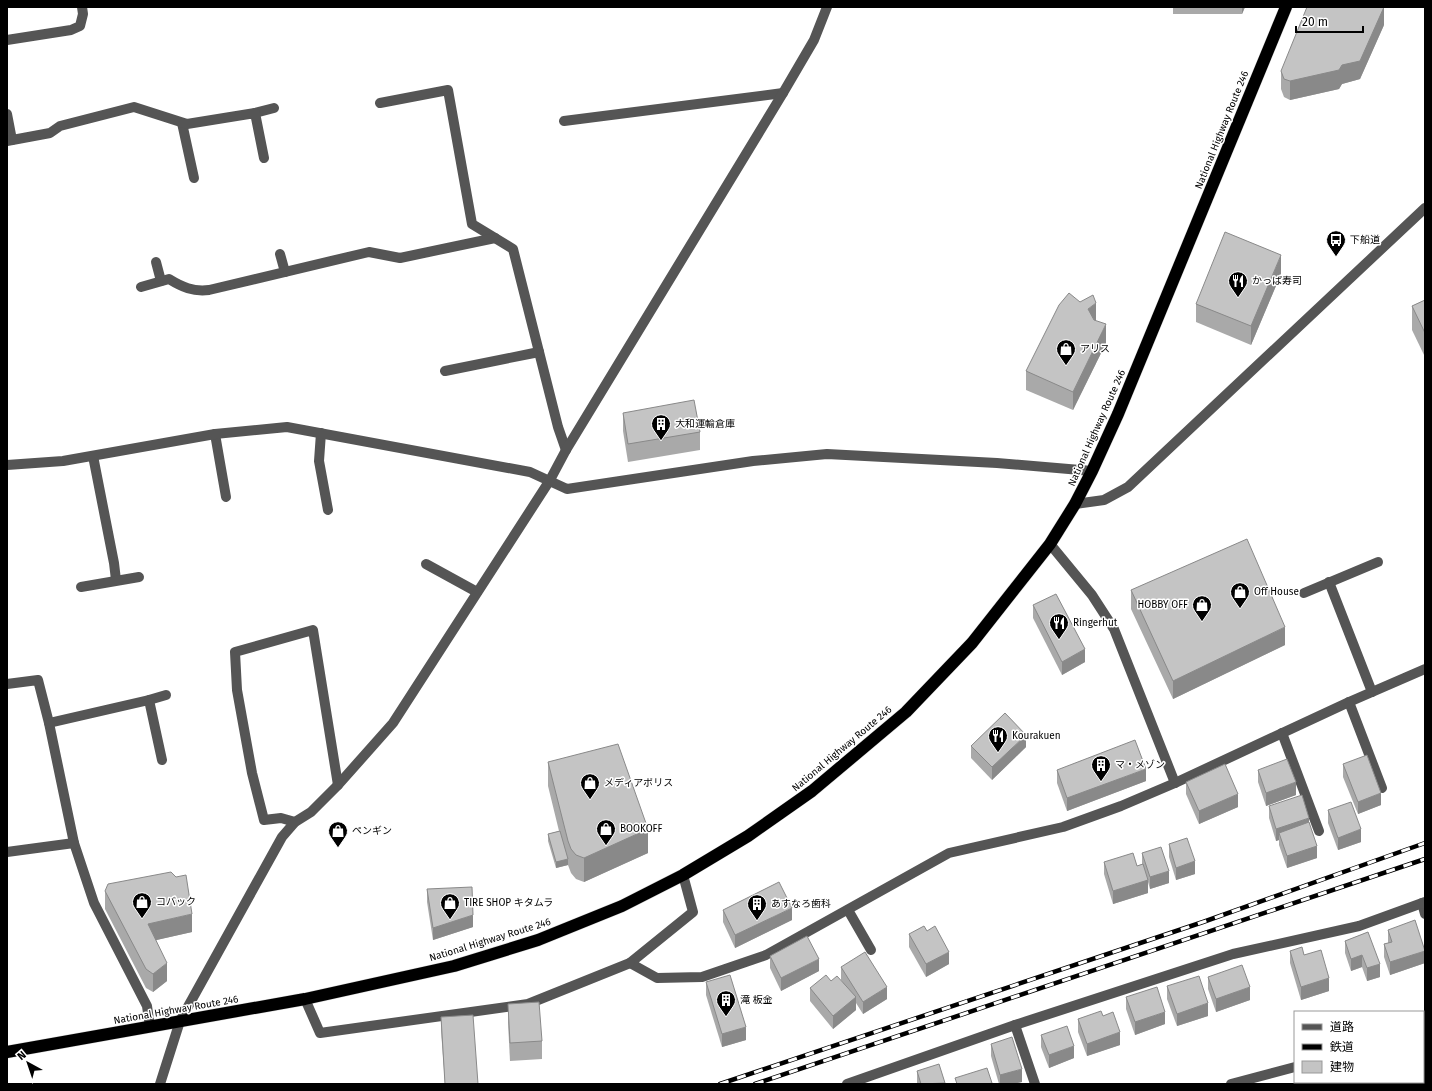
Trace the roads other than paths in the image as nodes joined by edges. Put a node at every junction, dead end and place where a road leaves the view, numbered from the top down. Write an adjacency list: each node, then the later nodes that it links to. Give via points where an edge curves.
1 (82, 7): 4 (street, via 80,26 71,30)
2 (827, 7): 5 (street, via 814,40)
3 (1286, 7): 29 (highway, National Highway Route 246, via 1121,407)
4 (7, 40)
5 (783, 93): 10 (street); 26 (street)
6 (380, 103): 16 (street, via 448,90 472,224)
7 (274, 108): 8 (street)
8 (255, 113): 11 (street); 13 (street)
9 (7, 114): 12 (street)
10 (564, 121)
11 (182, 123): 12 (street, via 134,107 60,126 50,133); 14 (street)
12 (9, 140)
13 (264, 158)
14 (194, 178)
15 (1425, 208): 32 (street, via 1128,487 1104,500)
16 (495, 238): 19 (street, via 400,258 369,252); 22 (street, via 513,249)
17 (280, 254): 19 (street)
18 (156, 262): 20 (street)
19 (285, 272): 20 (street, via 201,291 190,290 169,279)
20 (162, 281): 21 (street)
21 (141, 287)
22 (539, 352): 23 (street); 26 (street)
23 (445, 371)
24 (321, 433): 25 (street, via 287,427); 30 (street, via 530,472); 33 (street, via 319,461)
25 (215, 434): 27 (street); 31 (street)
26 (566, 450): 30 (street)
27 (93, 456): 28 (street); 38 (street)
28 (7, 465)
29 (1092, 471): 30 (street, via 827,454 753,461 566,489); 32 (highway, National Highway Route 246)
30 (550, 480): 41 (street)
31 (226, 497)
32 (1075, 504): 34 (highway, National Highway Route 246)
33 (328, 510)
34 (1050, 544): 52 (street, via 1092,595 1114,629); 59 (highway, National Highway Route 246, via 972,643 906,712 812,791 748,836)
35 (1378, 562): 39 (street)
36 (426, 564): 41 (street)
37 (139, 577): 38 (street)
38 (116, 580): 40 (street)
39 (1329, 582): 42 (street); 45 (street)
40 (81, 587)
41 (477, 592): 53 (street, via 393,722)
42 (1304, 593)
43 (1425, 669): 45 (street)
44 (7, 684): 49 (street, via 38,680)
45 (1372, 692): 48 (street)
46 (166, 695): 47 (street)
47 (149, 700): 49 (street); 51 (street)
48 (1349, 702): 50 (street); 54 (street)
49 (49, 723): 57 (street)
50 (1282, 733): 52 (street); 56 (street)
51 (162, 760)
52 (1175, 783): 61 (street, via 1063,827 949,854)
53 (338, 785): 55 (street, via 311,812); 55 (street, via 313,630 235,652 237,690 252,774 264,820 281,818)
54 (1382, 788)
55 (295, 822): 66 (street, via 282,837)
56 (1319, 831)
57 (74, 843): 58 (street); 68 (street, via 94,903 147,1006)
58 (7, 852)
59 (683, 875): 64 (street, via 692,912); 65 (highway, National Highway Route 246, via 622,906 538,940 454,966)
60 (1423, 903): 62 (street); 67 (street, via 1359,926 1233,954)
61 (848, 910): 63 (street); 64 (street, via 766,955 702,977 658,978)
62 (1425, 914)
63 (871, 950)
64 (630, 963): 65 (street, via 528,1004 320,1033)
65 (305, 999): 66 (highway, National Highway Route 246)
66 (180, 1021): 68 (highway, National Highway Route 246); 72 (street)
67 (1015, 1025): 73 (street); 74 (street)
68 (150, 1027): 69 (highway, National Highway Route 246)
69 (7, 1052)
70 (1294, 1067): 71 (street)
71 (1258, 1080): 75 (street)
72 (160, 1084)
73 (848, 1084)
74 (1035, 1084)
75 (1231, 1084)

